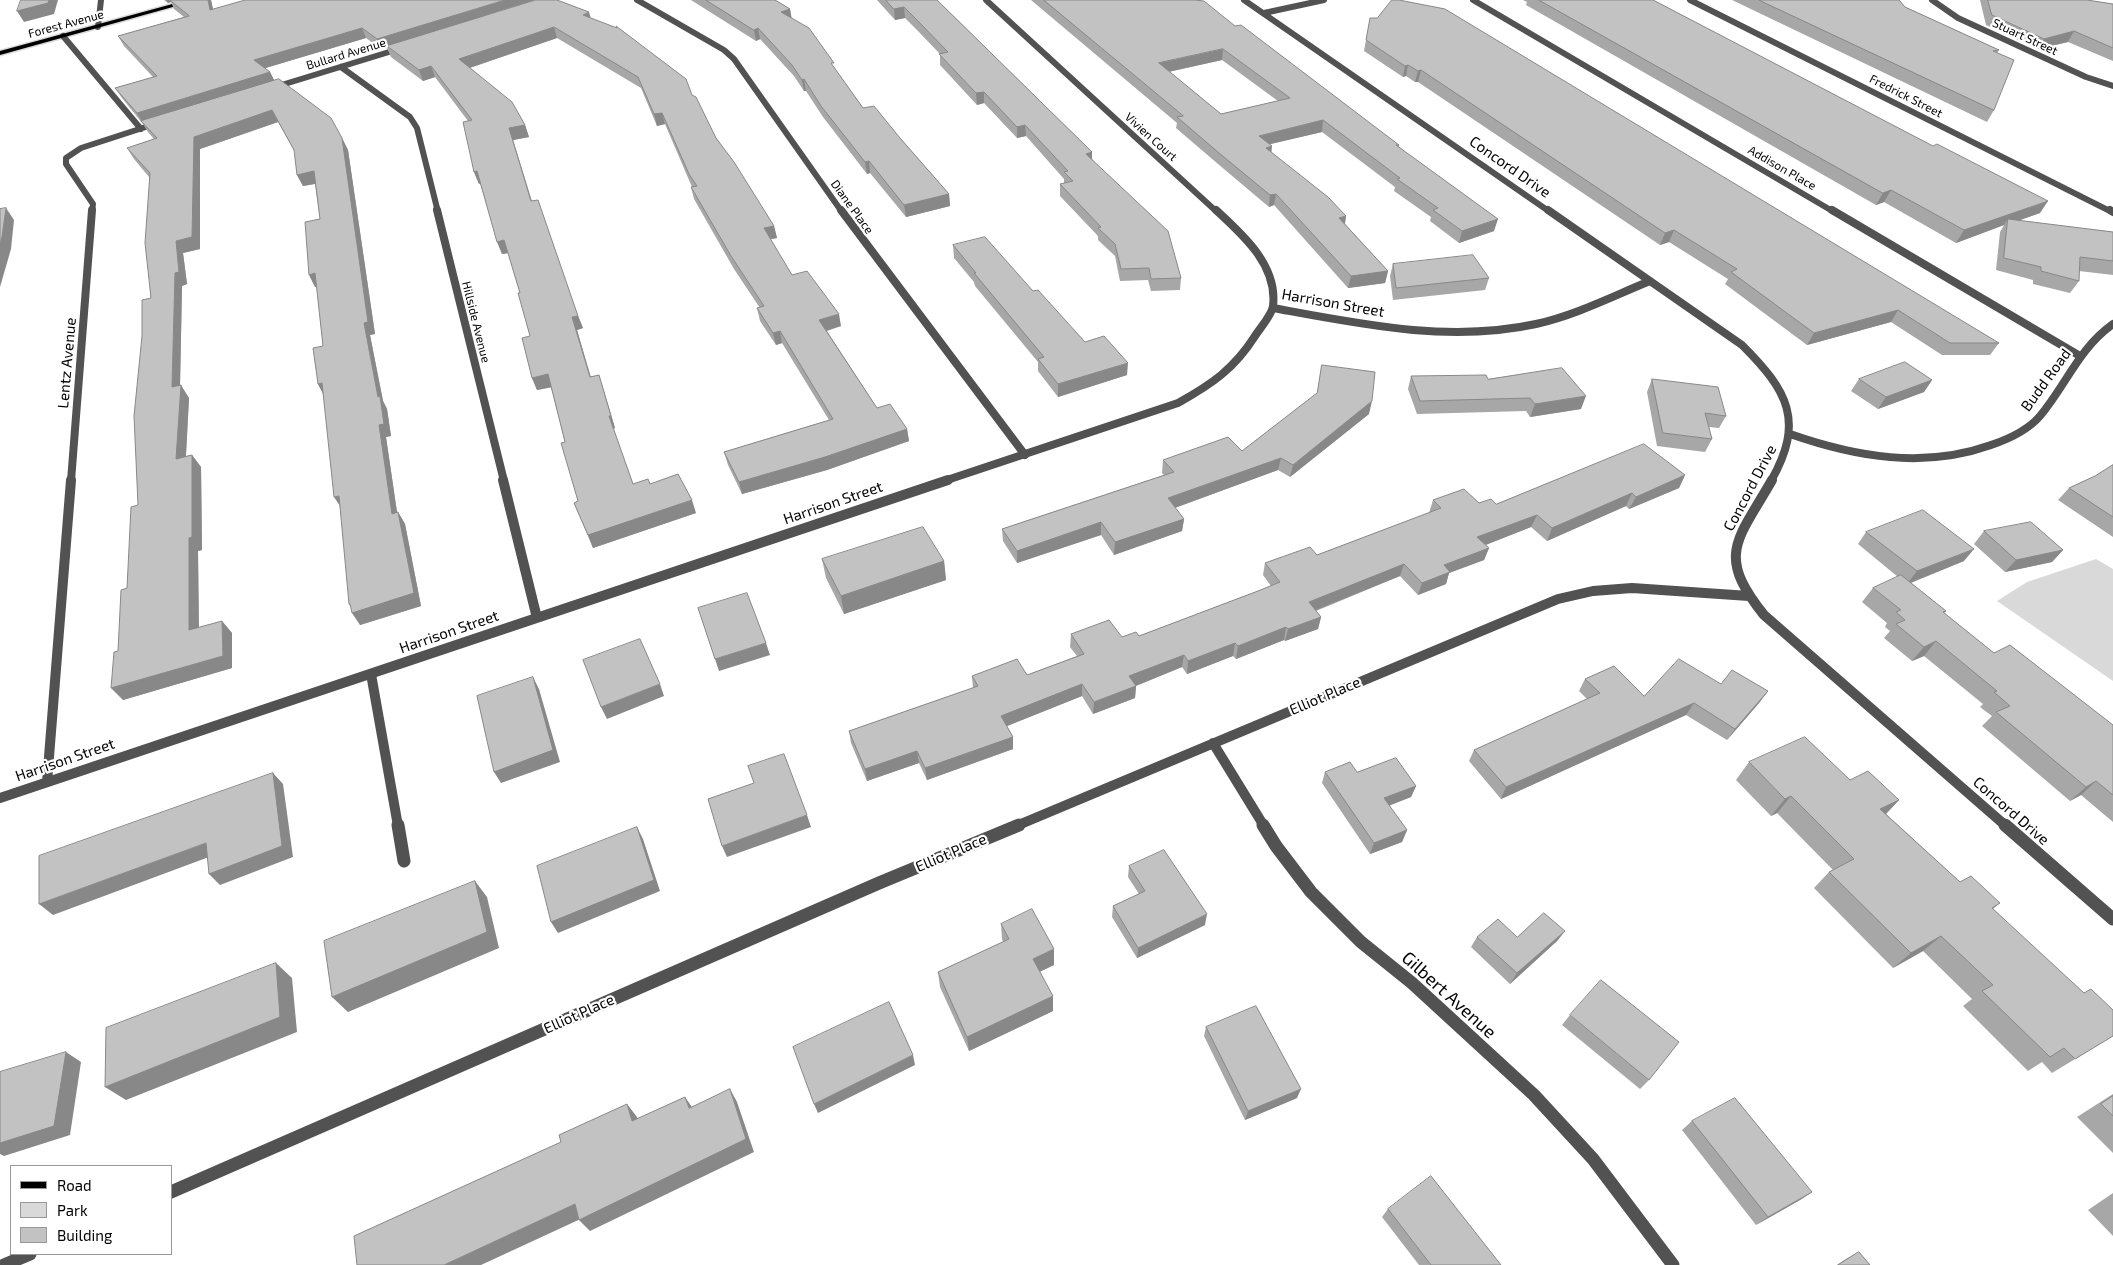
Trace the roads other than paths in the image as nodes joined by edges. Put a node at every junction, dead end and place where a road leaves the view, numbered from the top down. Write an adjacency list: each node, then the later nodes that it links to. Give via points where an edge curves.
1 (101, 0): 11 (street)
2 (195, 0): 11 (main road, Forest Avenue)
3 (637, 0): 26 (street, Diane Place, via 724,50 734,60 864,243)
4 (986, 0): 22 (street, Vivien Court, via 1246,238 1261,257 1270,276)
5 (1244, 0): 10 (street, Concord Drive)
6 (1324, 0): 10 (street)
7 (1473, 0): 24 (street, Addison Place)
8 (1690, 0): 20 (street, Fredrick Street)
9 (1932, 0): 16 (street, Stuart Street, via 1958,18)
10 (1264, 14): 21 (street, Concord Drive)
11 (98, 27): 12 (main road, Forest Avenue)
12 (63, 36): 14 (main road, Forest Avenue); 19 (street)
13 (406, 47): 15 (street, Bullard Avenue)
14 (0, 53)
15 (340, 67): 17 (street, Bullard Avenue); 28 (street, Hillside Avenue, via 410,117 417,128)
16 (2113, 86)
17 (265, 90)
18 (170, 120): 19 (street)
19 (142, 129): 31 (street, Lentz Avenue, via 81,148 66,158 66,164 93,204)
20 (2113, 212)
21 (1650, 281): 22 (street, Harrison Street, via 1566,315 1496,330 1416,331); 25 (street, Concord Drive, via 1742,345 1763,366 1779,387 1788,410)
22 (1272, 308): 26 (street, Harrison Street, via 1238,360 1206,388 1178,403)
23 (2113, 324): 24 (street, Budd Road, via 2104,329)
24 (2080, 356): 25 (street, Budd Road, via 2039,417 2017,434 1990,446 1953,455 1882,458 1842,451)
25 (1790, 434): 27 (street, Concord Drive, via 1785,453 1737,542 1735,562)
26 (1024, 455): 28 (street, Harrison Street)
27 (1749, 596): 30 (street, Elliot Place, via 1632,588 1593,591 1558,599); 34 (street, Concord Drive, via 1764,615)
28 (537, 618): 29 (street, Harrison Street)
29 (371, 674): 31 (street, Harrison Street); 33 (street)
30 (1213, 743): 35 (street, Elliot Place, via 870,887); 38 (street, Gilbert Avenue, via 1276,846 1311,892 1361,942 1412,983 1534,1095 1593,1159)
31 (48, 782): 32 (street, Harrison Street)
32 (0, 798)
33 (404, 861)
34 (2113, 919)
35 (172, 1192)
36 (28, 1255): 37 (street)
37 (4, 1265)
38 (1672, 1265)

